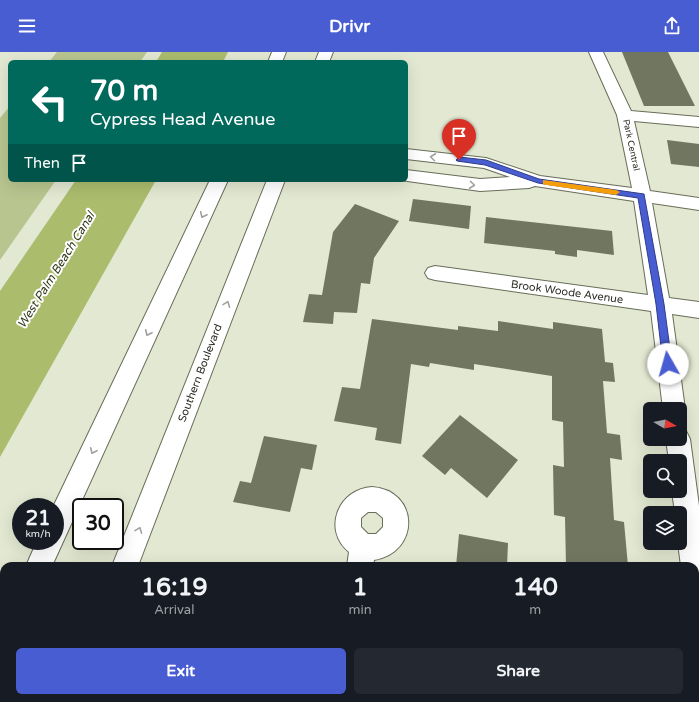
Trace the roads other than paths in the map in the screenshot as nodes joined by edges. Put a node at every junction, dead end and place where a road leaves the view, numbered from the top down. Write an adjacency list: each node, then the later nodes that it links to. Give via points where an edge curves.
1 (596, 52): 2 (main road, Park Central)
2 (625, 115): 3 (main road); 9 (main road, Park Central)
3 (699, 122)
4 (408, 154): 6 (main road, one-way to 4, via 486,163)
5 (408, 176): 6 (main road, one-way to 6, via 480,186)
6 (538, 181): 9 (main road)
7 (219, 182): 16 (main road, one-way to 16)
8 (275, 182): 19 (main road, Southern Boulevard, one-way to 8)
9 (642, 196): 10 (main road); 12 (main road, Park Central)
10 (699, 204)
11 (435, 273): 12 (main road, Brook Woode Avenue)
12 (660, 304): 13 (main road, Brook Woode Avenue); 14 (main road, Park Central)
13 (699, 310)
14 (673, 402)
15 (679, 446): 20 (main road)
16 (64, 512)
17 (46, 550): 18 (main road)
18 (40, 562)
19 (126, 562)
20 (693, 562)

